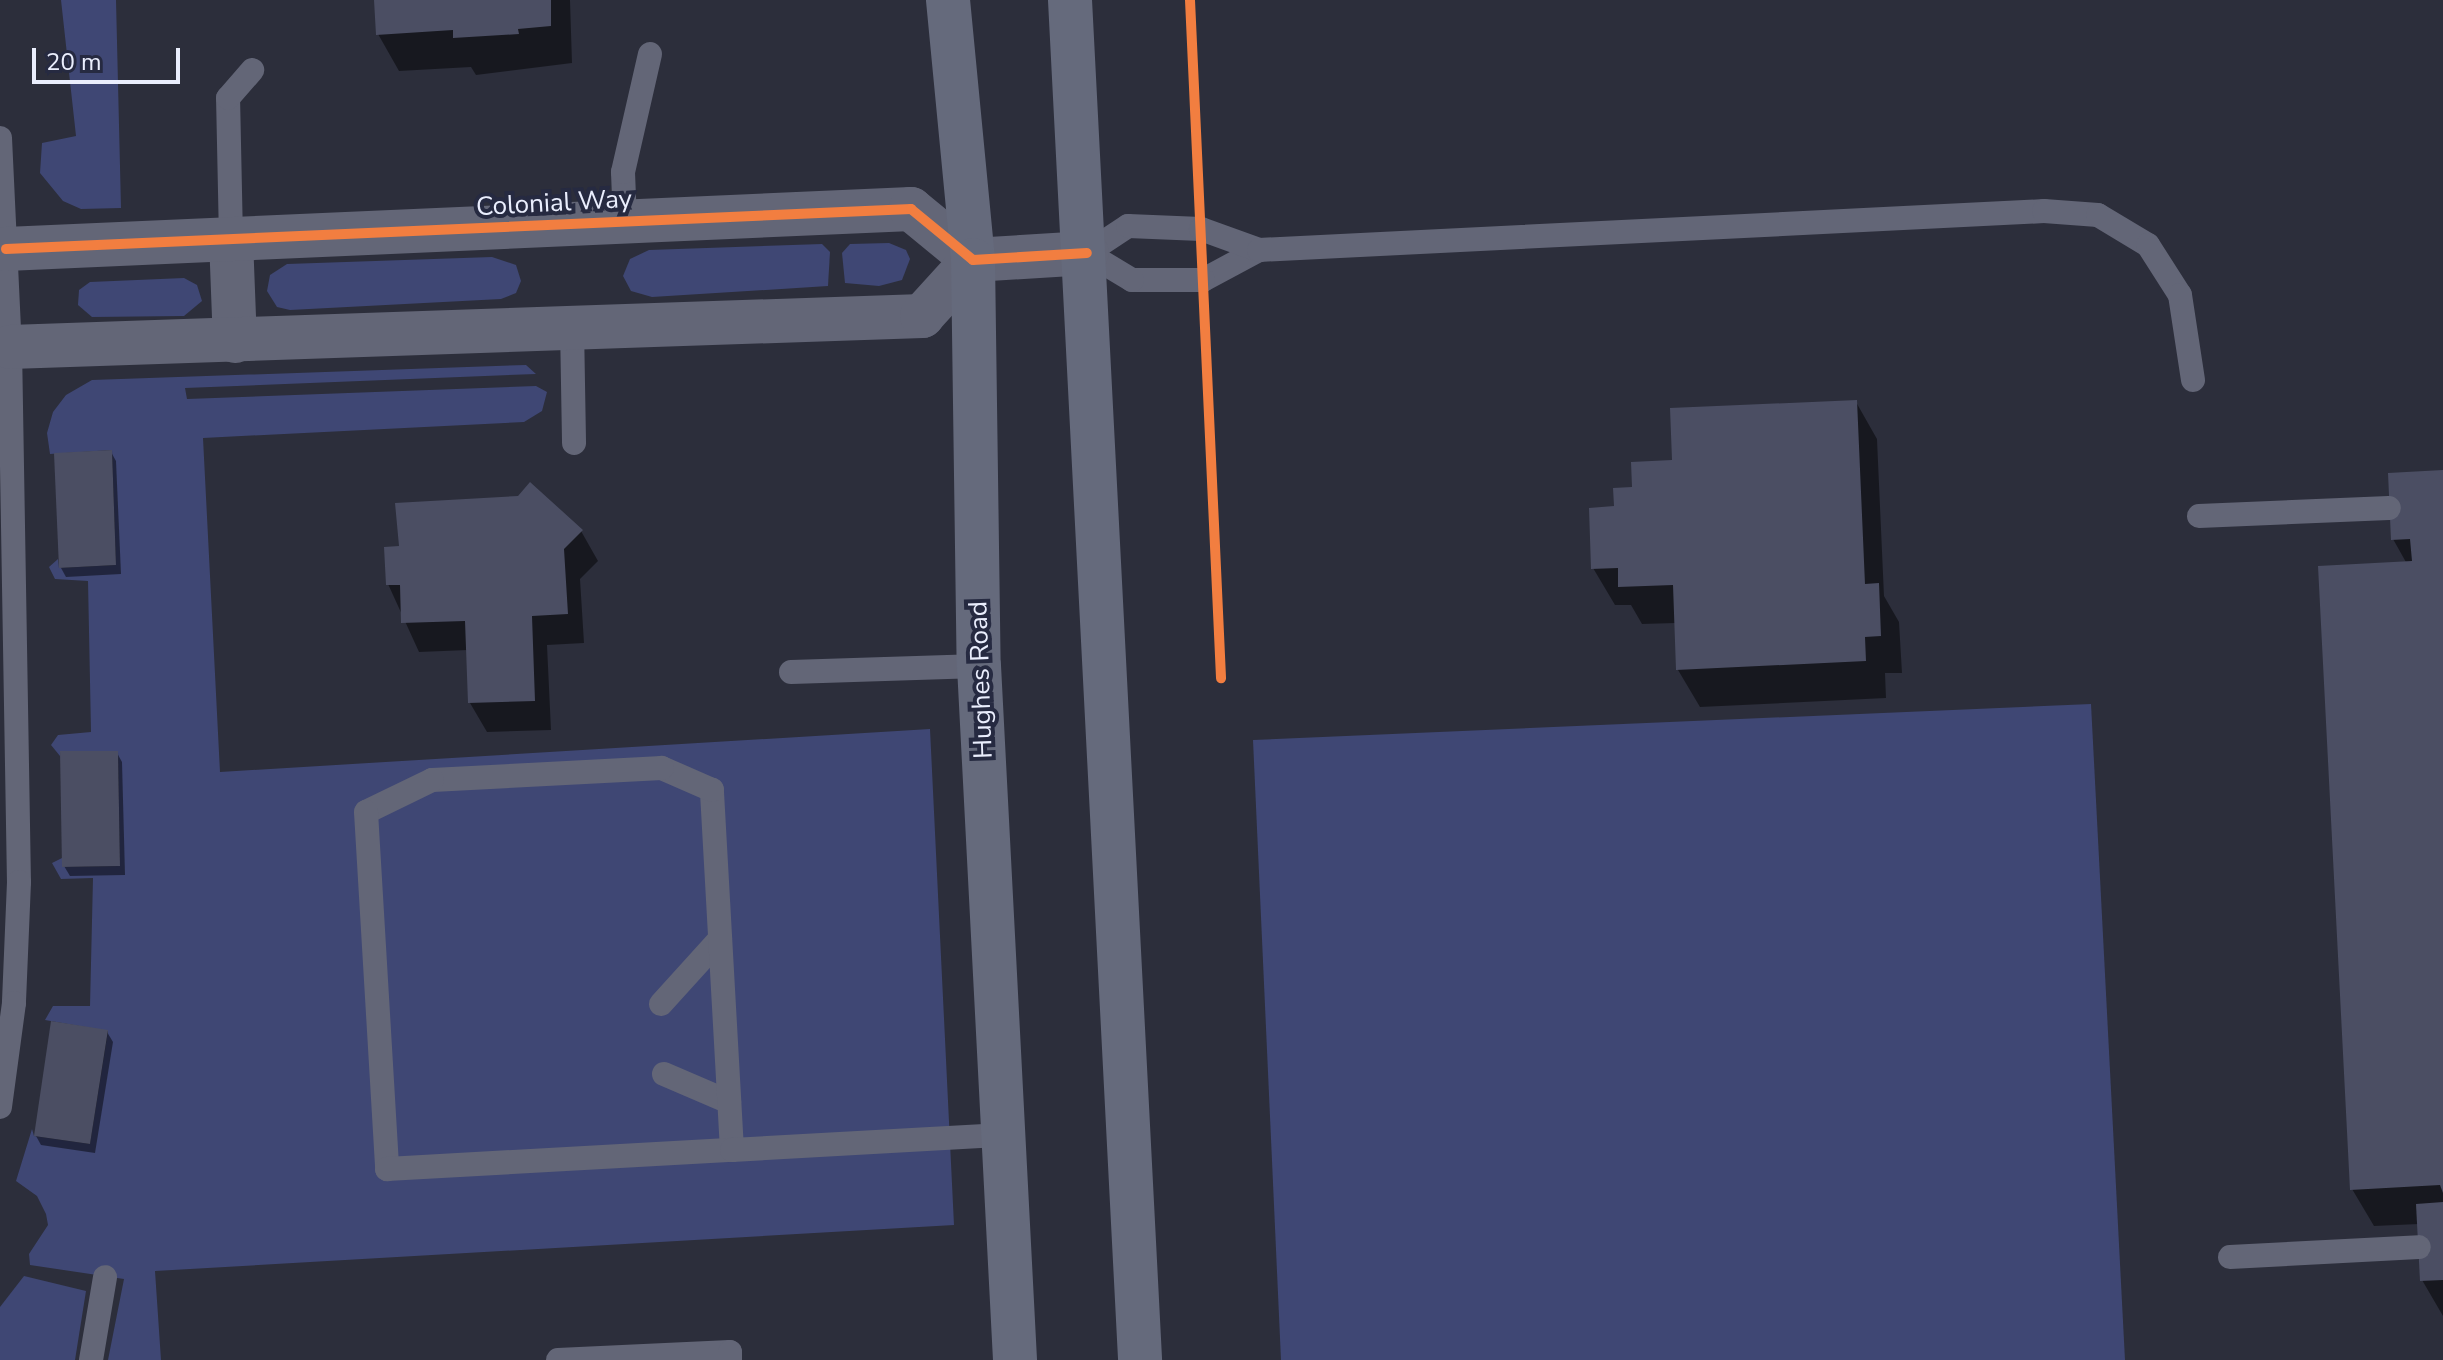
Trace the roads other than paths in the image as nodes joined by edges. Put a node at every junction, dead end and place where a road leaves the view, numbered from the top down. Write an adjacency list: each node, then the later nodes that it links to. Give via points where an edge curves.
1 (948, 0): 11 (main road, Hughes Road)
2 (1070, 0): 10 (main road)
3 (650, 54): 6 (lane, via 623,172)
4 (252, 70): 7 (lane, via 228,98)
5 (0, 138): 8 (lane)
6 (625, 222): 7 (street, Colonial Way); 11 (street, Colonial Way, via 911,209)
7 (231, 239): 8 (street, Colonial Way); 13 (street)
8 (6, 249): 14 (lane)
9 (1259, 250): 10 (lane, via 1201,229 1128,226); 10 (lane, via 1203,280 1132,280); 15 (lane, via 2044,211 2098,215 2148,245 2180,295)
10 (1087, 253): 11 (street); 35 (main road)
11 (973, 260): 12 (street, via 922,316); 19 (main road, Hughes Road)
12 (572, 326): 13 (street); 16 (lane)
13 (235, 341): 14 (street)
14 (10, 347): 25 (lane, via 19,882 14,1003)
15 (2193, 380)
16 (574, 443)
17 (2389, 508): 18 (lane)
18 (2199, 516)
19 (979, 666): 20 (lane); 26 (main road, Hughes Road)
20 (791, 672)
21 (720, 939): 22 (lane); 24 (lane); 27 (lane, via 712,790 662,768 432,780 366,812 387,1169)
22 (661, 1004)
23 (664, 1074): 24 (lane)
24 (729, 1102): 27 (lane)
25 (0, 1107)
26 (1003, 1135): 27 (lane); 34 (main road, Hughes Road)
27 (732, 1150)
28 (2419, 1247): 29 (lane)
29 (2230, 1257)
30 (105, 1277): 31 (lane)
31 (91, 1360)
32 (558, 1360): 33 (lane, via 730,1352)
33 (730, 1360)
34 (1015, 1360)
35 (1140, 1360)

